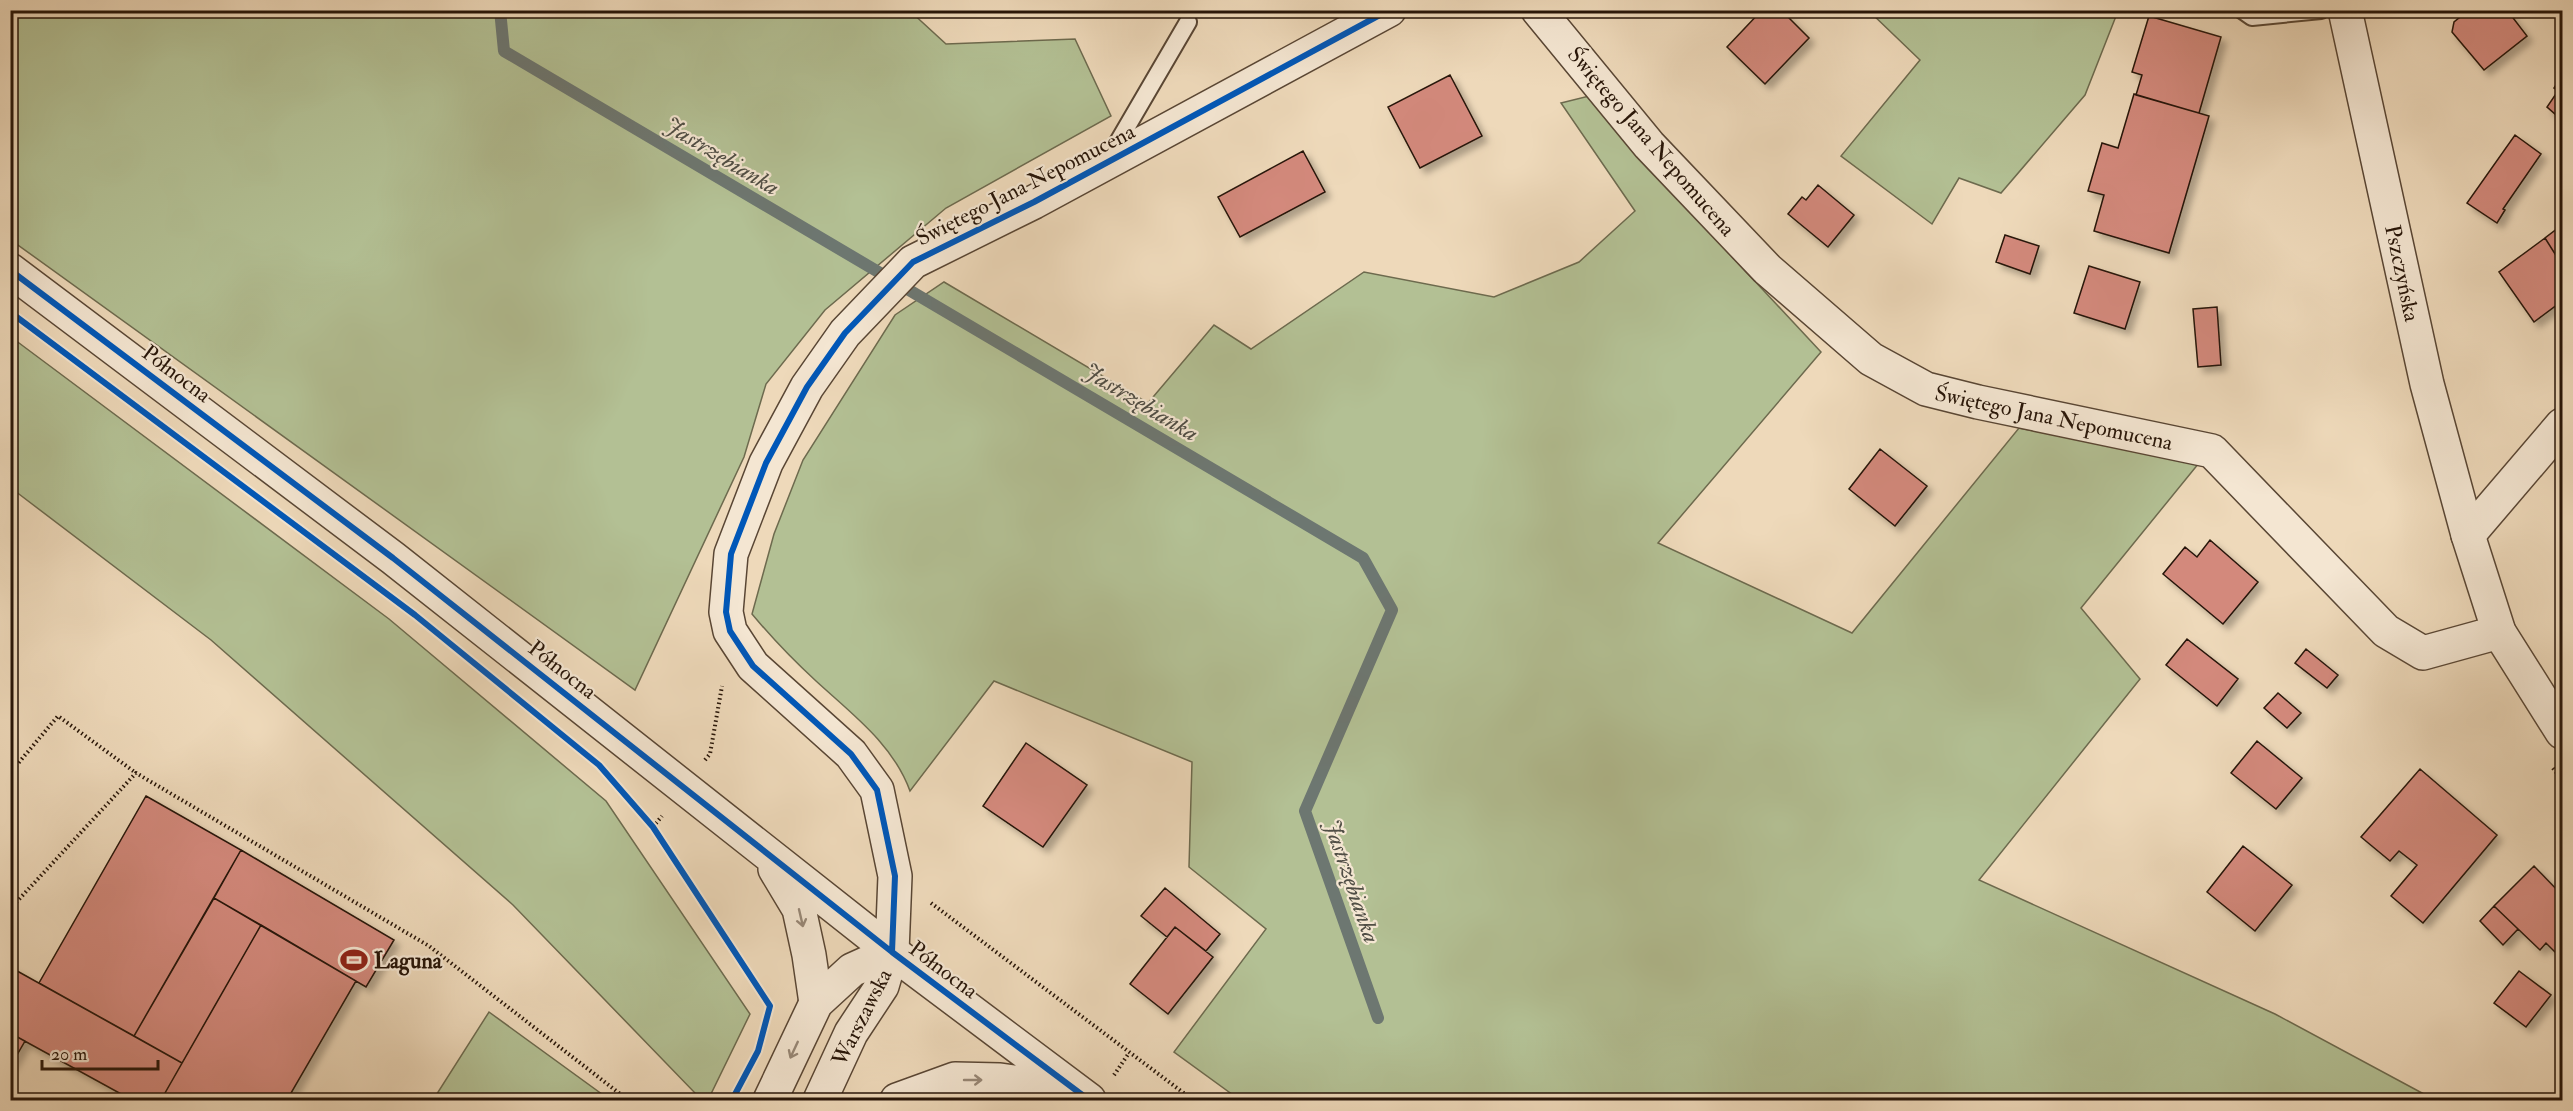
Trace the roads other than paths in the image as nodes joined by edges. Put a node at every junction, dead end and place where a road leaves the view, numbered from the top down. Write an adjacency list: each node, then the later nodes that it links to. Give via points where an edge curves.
1 (1389, 10): 7 (street, Świętego Jana Nepomucena)
2 (1538, 10): 11 (street, Świętego Jana Nepomucena, via 1650,146 1767,270 1871,359 1926,389 2212,451 2386,631 2423,653)
3 (2242, 10): 4 (lane, via 2252,17)
4 (2320, 10)
5 (2345, 10): 10 (street, Pszczyńska, via 2427,384)
6 (1188, 22): 7 (lane)
7 (1107, 163): 14 (street, Świętego Jana Nepomucena, via 913,262 889,286 845,333 807,387 766,463 731,554 726,612 730,631 753,666 851,754 877,790 895,876)
8 (10, 270): 13 (street, Północna, via 393,558)
9 (2562, 425): 10 (street)
10 (2468, 535): 11 (street, Pszczyńska)
11 (2499, 632): 12 (street, Pszczyńska)
12 (2562, 732)
13 (763, 849): 14 (street, Północna); 15 (street, one-way to 15, via 799,909)
14 (892, 952): 15 (street, Warszawska, via 852,970); 17 (street, Warszawska, via 882,986 851,1033); 20 (street, Północna)
15 (816, 1003): 16 (street, Warszawska, one-way to 16)
16 (770, 1101)
17 (820, 1101)
18 (897, 1101): 19 (street, one-way to 19, via 956,1079 1040,1086)
19 (1065, 1101)
20 (1089, 1101)

